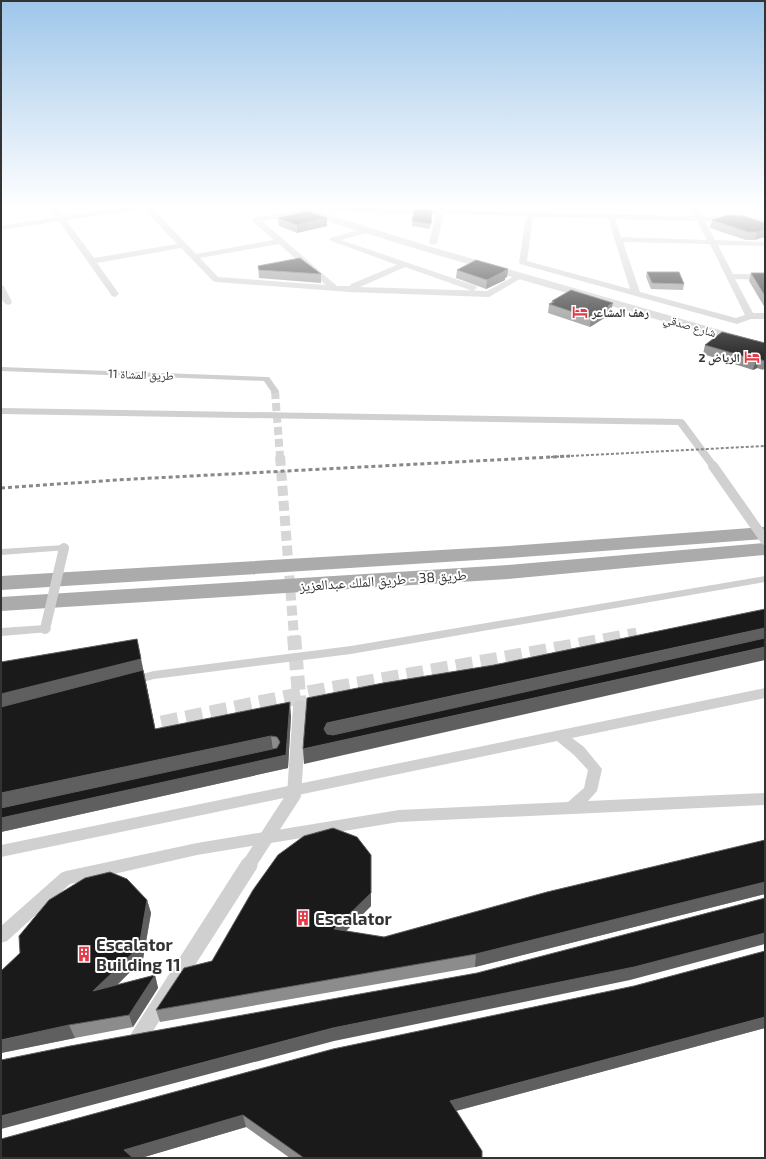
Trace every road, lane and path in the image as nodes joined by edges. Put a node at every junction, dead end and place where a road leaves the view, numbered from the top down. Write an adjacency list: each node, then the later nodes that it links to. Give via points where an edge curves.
1 (97, 260): 9 (street)
2 (198, 260): 17 (street, via 216,279)
3 (303, 260): 17 (street)
4 (389, 260): 10 (street)
5 (481, 260): 11 (street, شارع صدقي)
6 (523, 260): 15 (street)
7 (621, 260): 14 (street)
8 (722, 260): 12 (street)
9 (92, 261): 20 (street)
10 (403, 265): 18 (street); 21 (street)
11 (526, 273): 21 (street); 25 (street, شارع صدقي); 26 (street, شارع صدقي)
12 (729, 276): 13 (street); 23 (street)
13 (765, 277)
14 (624, 278): 15 (street); 19 (street)
15 (586, 279): 19 (street)
16 (1, 288): 22 (street)
17 (335, 288): 18 (street)
18 (349, 288): 21 (street)
19 (636, 293): 23 (street, via 737,321)
20 (115, 294)
21 (488, 294)
22 (8, 302)
23 (750, 316): 24 (street)
24 (765, 316)
25 (765, 341)
26 (765, 346)
27 (1, 369): 28 (street, طريق المشاة 11, via 266,379)
28 (275, 391)
29 (1, 411): 31 (street, bridge, via 681,422)
30 (765, 533): 35 (main road, طريق 38 - طريق الملك عبدالعزيز, via 510,552)
31 (765, 540)
32 (765, 550): 36 (main road, طريق 38 - طريق الملك عبدالعزيز, via 508,572)
33 (1, 552): 37 (street, bridge, via 64,548 45,629)
34 (765, 579): 38 (street, via 351,650 154,675)
35 (1, 583)
36 (1, 604)
37 (1, 632)
38 (116, 685)
39 (765, 693): 41 (street)
40 (300, 707): 46 (street, bridge, via 294,795 132,1038)
41 (560, 736): 43 (street, via 579,751 595,769 590,791); 44 (street)
42 (765, 799): 43 (street)
43 (571, 808): 45 (street, via 399,816 197,849 66,878)
44 (1, 852)
45 (1, 936)
46 (162, 1032)

